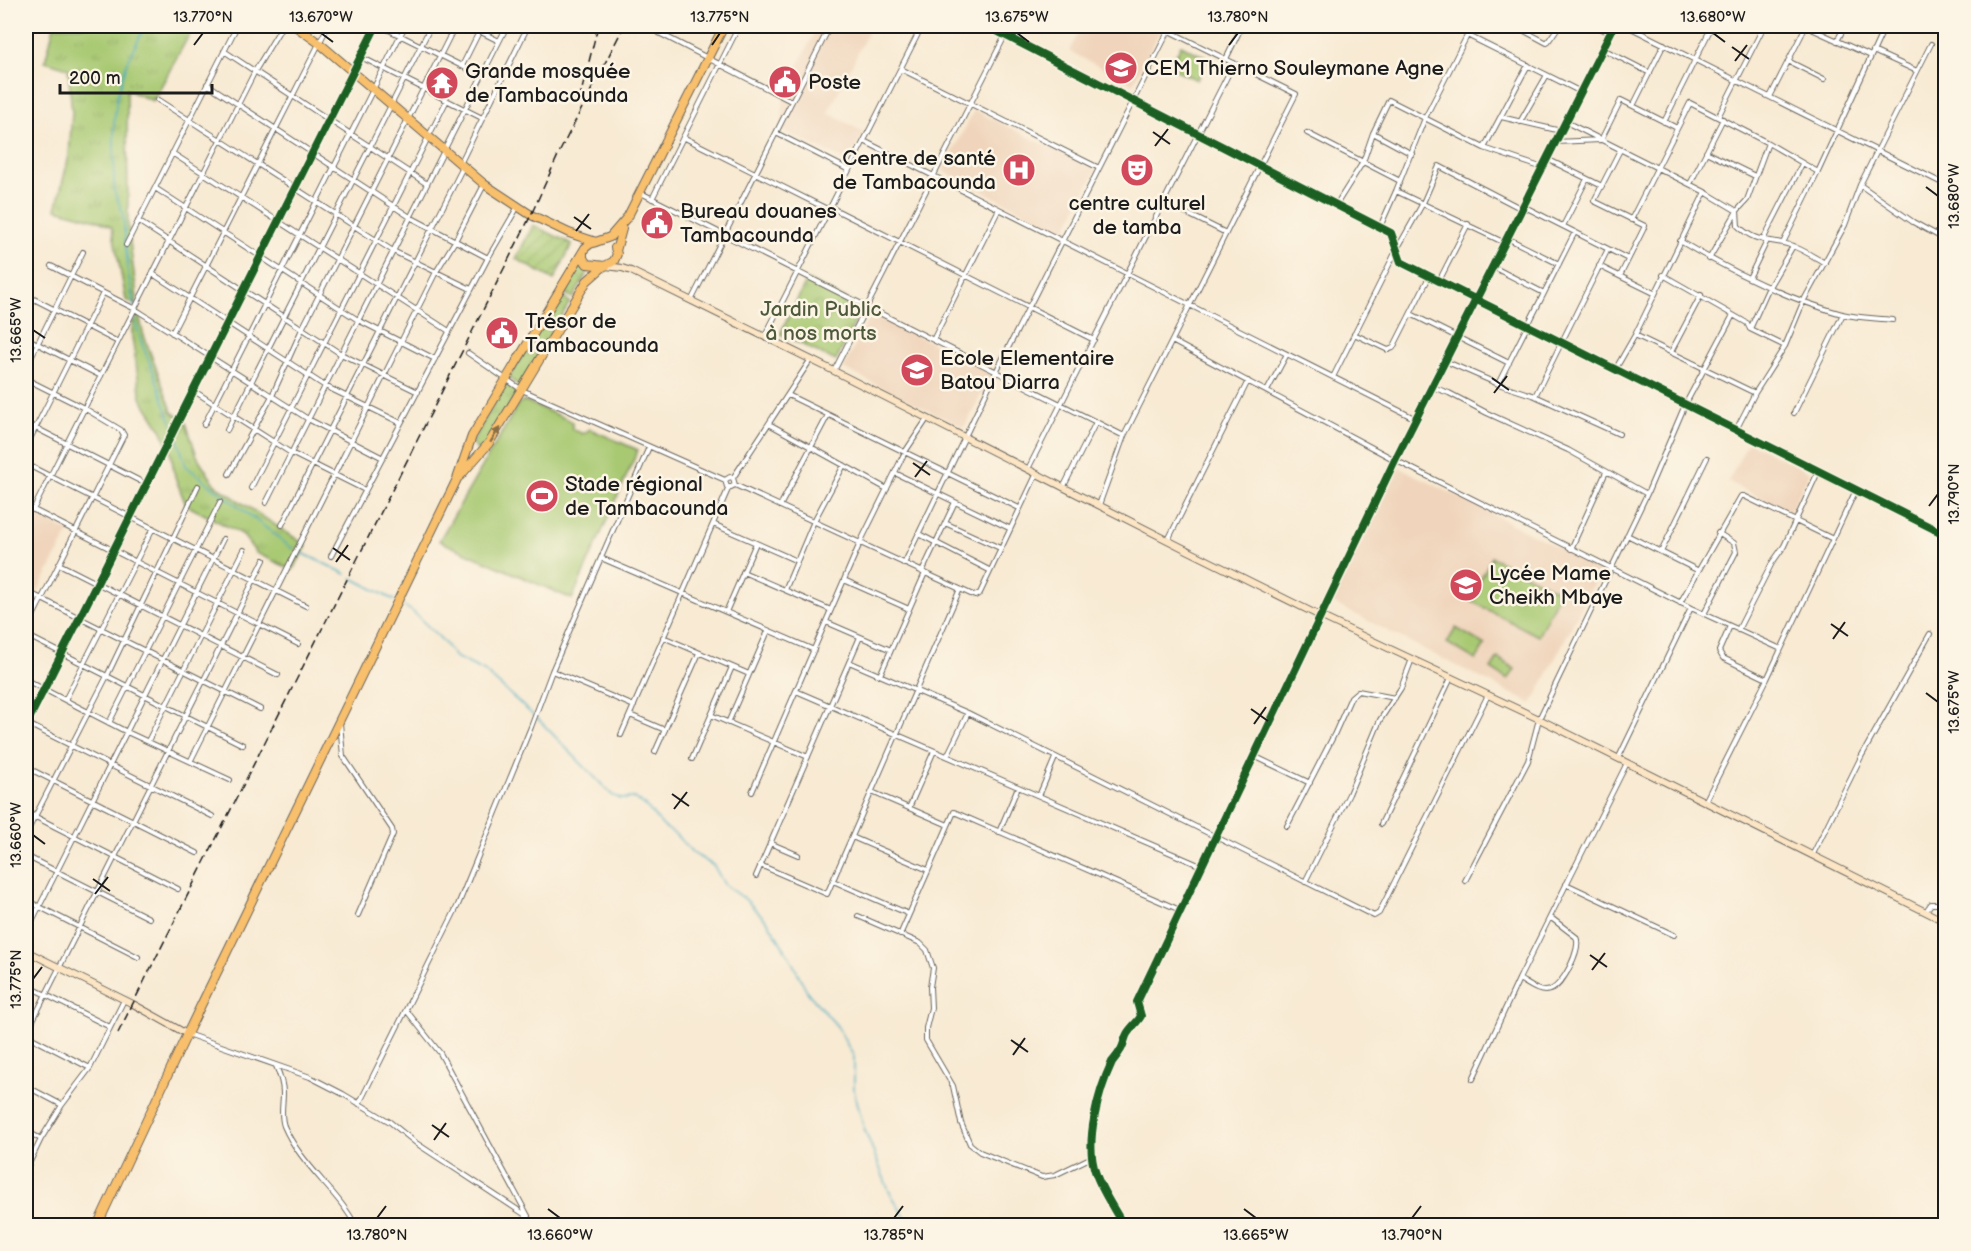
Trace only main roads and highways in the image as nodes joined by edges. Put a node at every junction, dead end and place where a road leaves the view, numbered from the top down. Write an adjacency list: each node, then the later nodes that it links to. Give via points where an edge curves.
1 (296, 26): 4 (highway)
2 (376, 26): 4 (main road)
3 (724, 26): 5 (highway)
4 (353, 72): 6 (highway, via 484,184); 13 (main road)
5 (629, 215): 7 (highway, via 615,234); 9 (highway)
6 (569, 233): 7 (highway); 8 (highway)
7 (598, 243): 8 (highway, via 587,246); 9 (highway, via 609,243)
8 (583, 252): 10 (highway, via 587,264); 12 (highway, via 469,441)
9 (616, 253): 10 (highway, via 614,261); 11 (main road)
10 (604, 266): 11 (main road); 12 (highway, one-way to 10, via 485,449 587,280)
11 (631, 271): 14 (main road, via 1320,616 1488,694)
12 (457, 479): 16 (highway)
13 (26, 723)
14 (1946, 922)
15 (26, 951): 16 (main road)
16 (187, 1034): 17 (highway)
17 (97, 1226)

